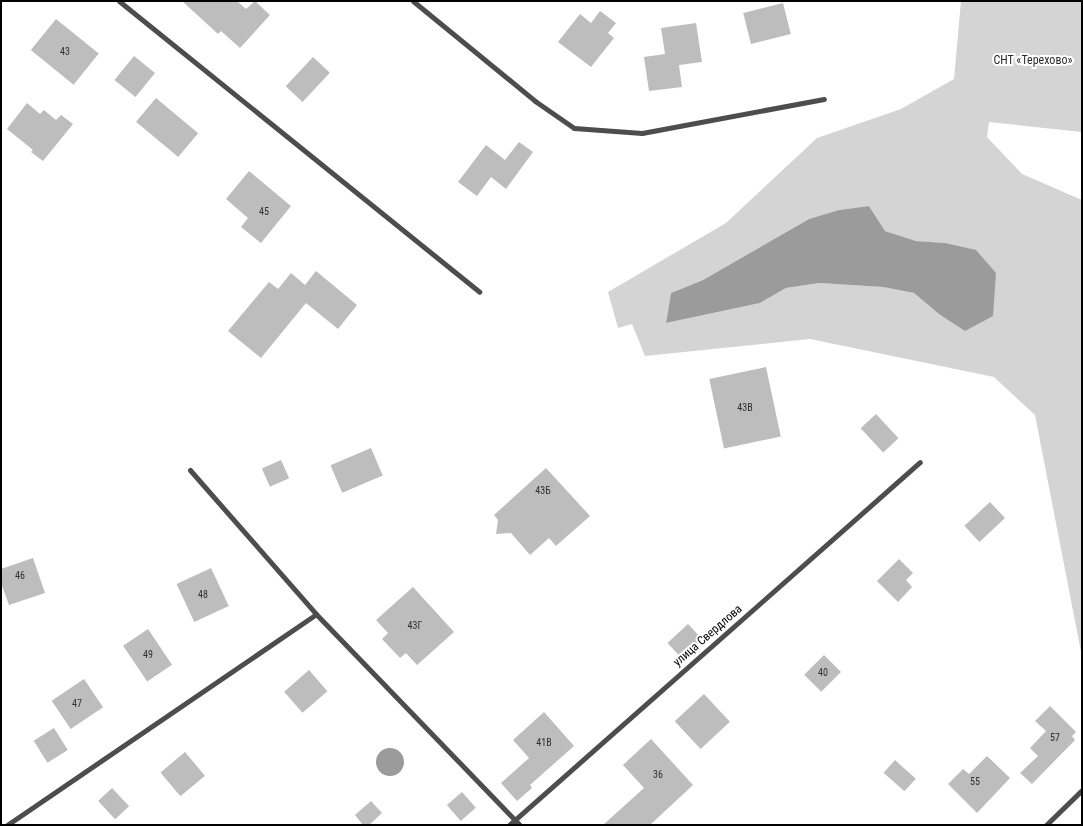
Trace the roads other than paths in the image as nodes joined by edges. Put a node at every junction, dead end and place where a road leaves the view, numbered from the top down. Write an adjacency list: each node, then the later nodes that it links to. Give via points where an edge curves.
1 (119, 1): 4 (street)
2 (413, 1): 3 (street, via 535,101 574,128 642,133)
3 (824, 99)
4 (480, 292)
5 (920, 462): 9 (street, улица Свердлова)
6 (190, 470): 7 (street)
7 (316, 614): 9 (street); 10 (street)
8 (1082, 790): 13 (street)
9 (515, 819): 11 (street, улица Свердлова); 12 (street)
10 (7, 825)
11 (509, 825)
12 (520, 825)
13 (1046, 825)

